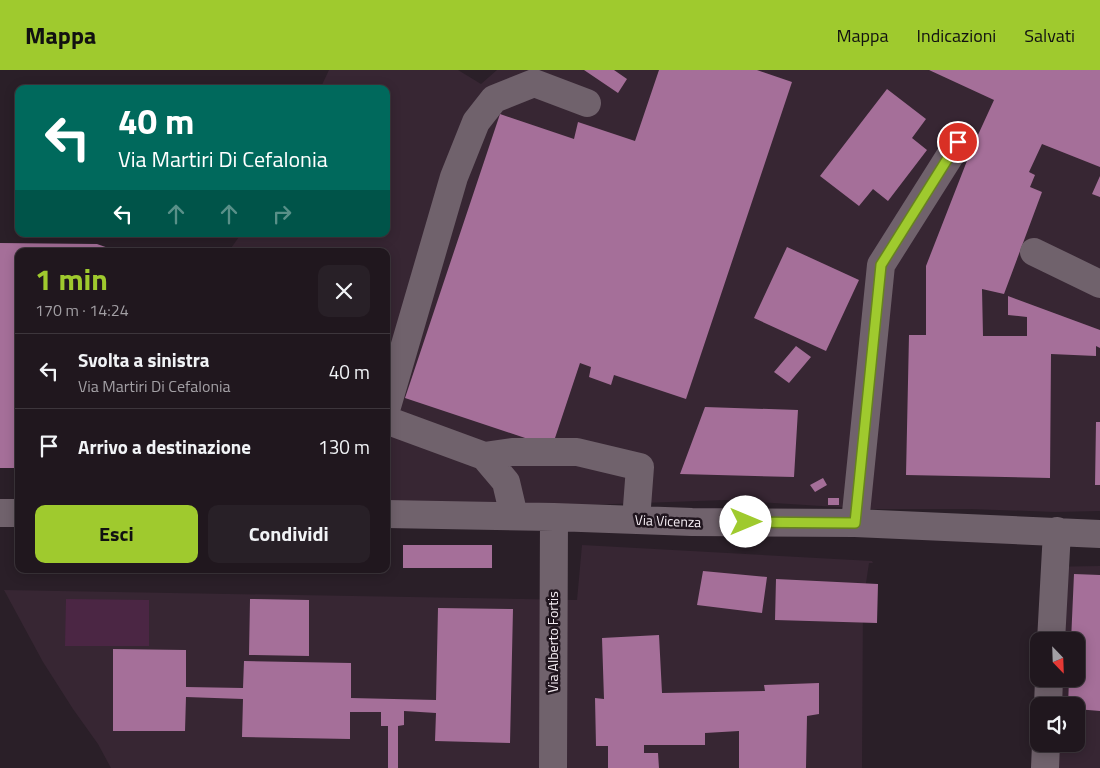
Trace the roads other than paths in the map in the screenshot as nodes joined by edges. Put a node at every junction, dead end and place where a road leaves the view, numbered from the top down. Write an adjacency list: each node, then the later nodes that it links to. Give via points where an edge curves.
1 (587, 104): 5 (street, via 534,82 494,99 476,122 454,177)
2 (958, 142): 14 (street, via 881,265)
3 (1034, 252): 4 (street)
4 (1100, 284)
5 (390, 396)
6 (390, 421): 7 (street)
7 (484, 456): 11 (street, via 506,482); 13 (street, via 512,452 578,452 640,467)
8 (0, 513): 9 (street)
9 (15, 513)
10 (390, 514): 11 (street, Via Vicenza)
11 (514, 516): 12 (street, Via Vicenza)
12 (554, 517): 13 (street, Via Vicenza); 19 (street, Via Alberto Fortis)
13 (636, 520): 14 (street, Via Vicenza)
14 (855, 523): 15 (street, Via Vicenza)
15 (1057, 531): 16 (street, Via Vicenza); 17 (street)
16 (1100, 534)
17 (1051, 632)
18 (1046, 752): 20 (street)
19 (553, 768)
20 (1045, 768)

